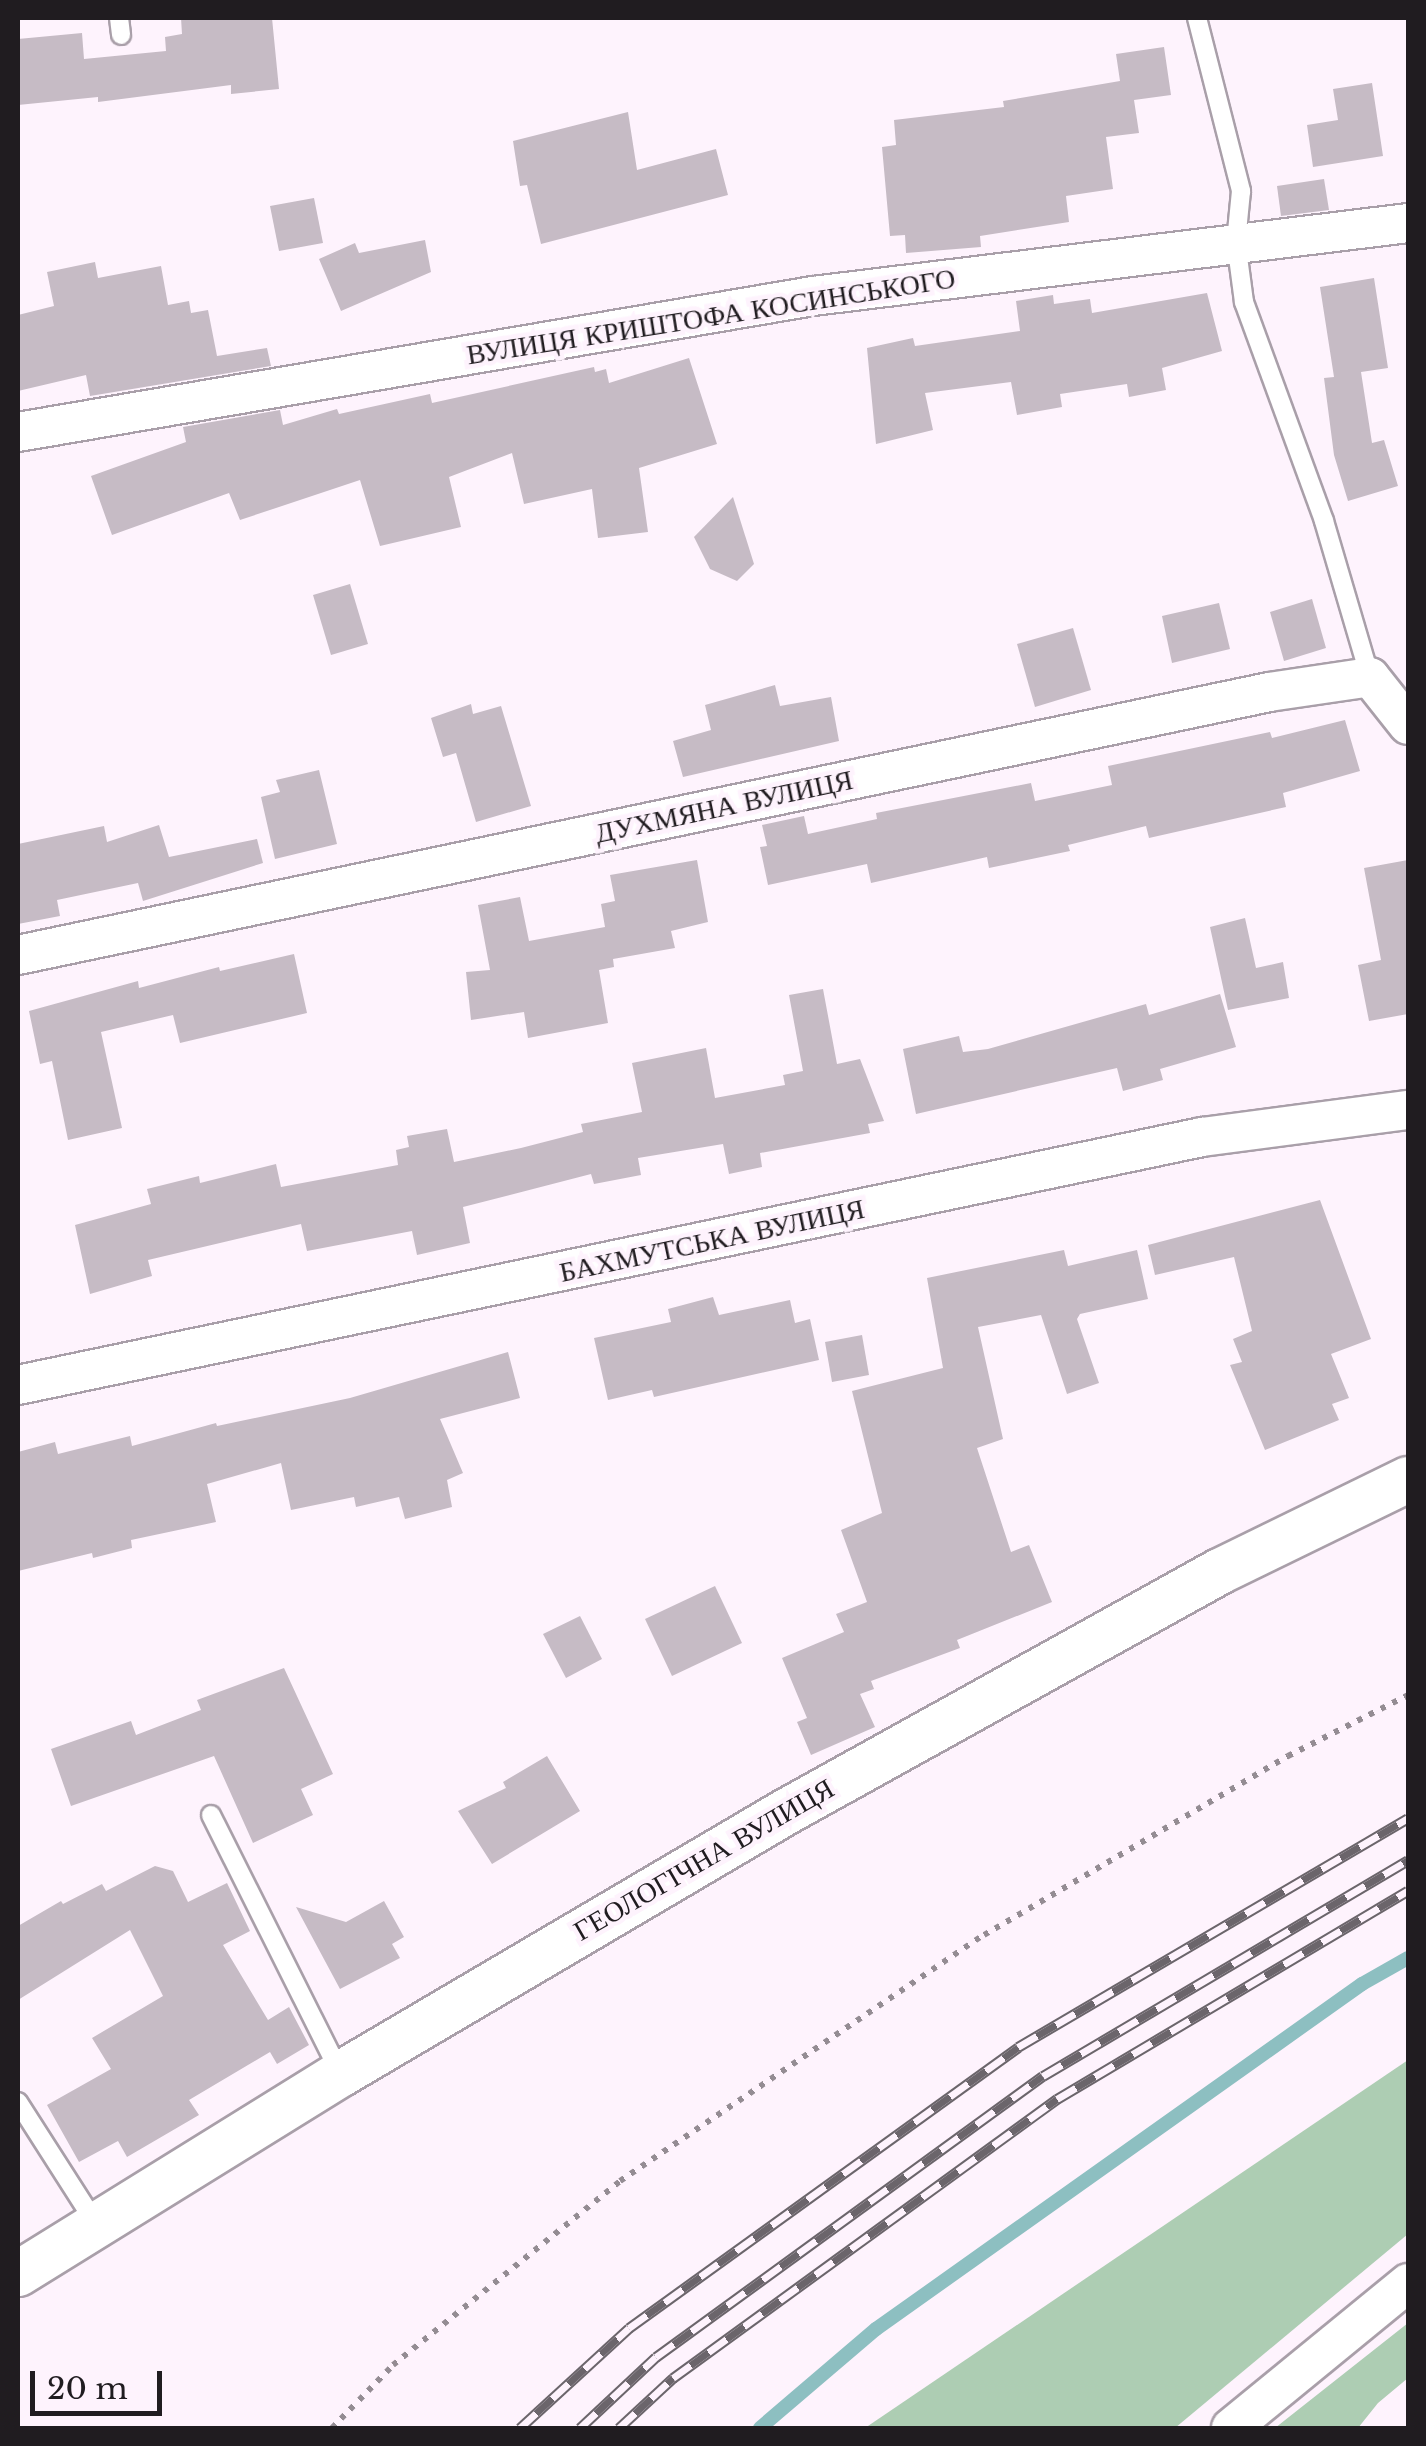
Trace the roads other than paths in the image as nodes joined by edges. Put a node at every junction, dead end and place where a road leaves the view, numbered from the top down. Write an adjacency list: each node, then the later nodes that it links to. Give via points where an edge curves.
1 (1198, 18): 3 (lane, via 1241,191)
2 (1408, 223): 3 (street, ВУЛИЦЯ КРИШТОФА КОСИНСЬКОГО)
3 (1236, 242): 4 (street, ВУЛИЦЯ КРИШТОФА КОСИНСЬКОГО, via 812,296); 5 (lane, via 1244,302 1324,521)
4 (18, 432)
5 (1370, 677): 6 (street); 7 (street, ДУХМЯНА ВУЛИЦЯ, via 1250,696)
6 (1408, 725)
7 (18, 956)
8 (1408, 1110): 9 (street, БАХМУТСЬКА ВУЛИЦЯ, via 1202,1138)
9 (18, 1385)
10 (1408, 1479): 12 (street, ГЕОЛОГІЧНА ВУЛИЦЯ, via 1219,1571 786,1810)
11 (211, 1815): 12 (lane)
12 (341, 2074): 14 (street, ГЕОЛОГІЧНА ВУЛИЦЯ)
13 (18, 2102): 14 (lane)
14 (96, 2225): 15 (street, ГЕОЛОГІЧНА ВУЛИЦЯ)
15 (18, 2274)
16 (1408, 2283): 17 (street)
17 (1231, 2428)

